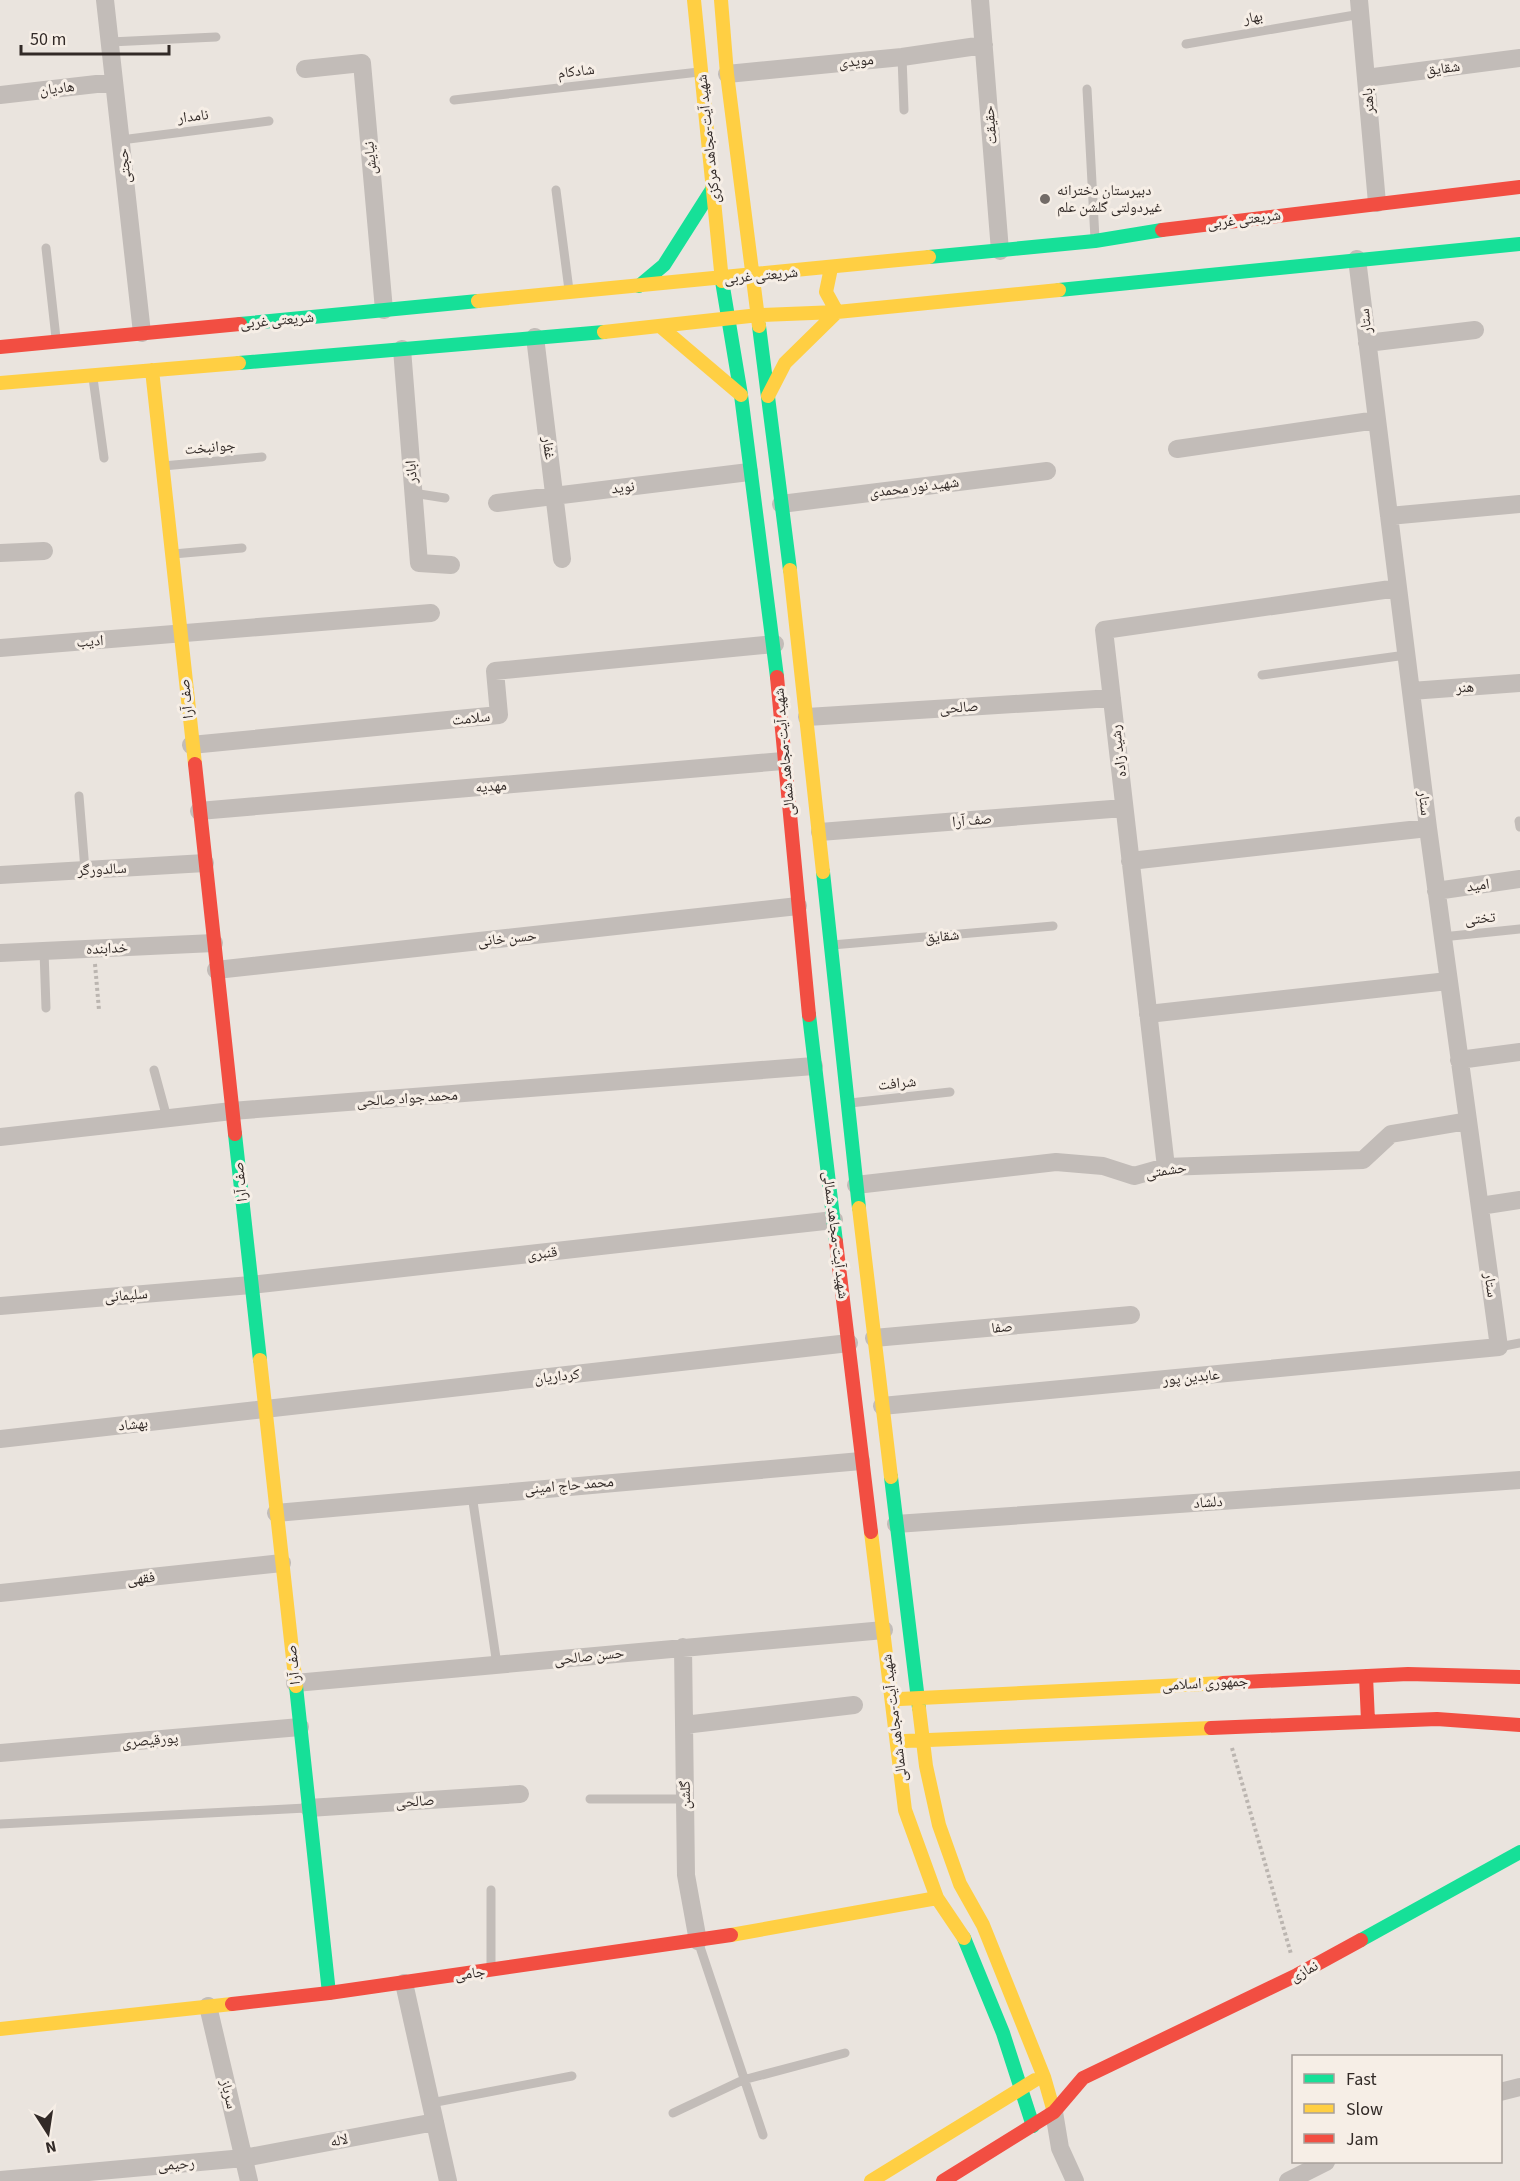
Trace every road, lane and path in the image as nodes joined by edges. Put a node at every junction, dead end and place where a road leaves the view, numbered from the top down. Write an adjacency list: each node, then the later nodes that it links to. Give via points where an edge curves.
1 (105, 0): 7 (street, حجتی)
2 (694, 0): 13 (main road, شهید آیت-مجاهد مرکزی)
3 (721, 0): 14 (main road, شهید آیت-مجاهد مرکزی)
4 (980, 0): 9 (street, حقیقت)
5 (1360, 7): 8 (lane, بهار); 15 (street, باهنر)
6 (216, 37): 7 (lane)
7 (110, 42): 16 (street, حجتی)
8 (1186, 44)
9 (984, 45): 10 (street, مویدی); 30 (street, حقیقت)
10 (902, 57): 14 (street, مویدی); 20 (lane)
11 (1520, 58): 15 (street, شقایق)
12 (305, 69): 37 (street, نیایش, via 362,63)
13 (701, 72): 19 (lane, شادکام); 24 (main road, شهید آیت-مجاهد مرکزی)
14 (727, 74): 33 (main road, شهید آیت-مجاهد مرکزی)
15 (1366, 78): 26 (street, باهنر)
16 (114, 82): 18 (street, هادیان); 22 (street, حجتی)
17 (1087, 89): 27 (lane)
18 (0, 95)
19 (454, 100)
20 (904, 110)
21 (269, 121): 22 (lane, نامدار)
22 (121, 140): 43 (street, حجتی)
23 (1520, 187): 26 (main road, شریعتی غربی)
24 (713, 188): 34 (main road, شهید آیت-مجاهد مرکزی); 35 (main road, via 664,265)
25 (556, 190): 36 (lane)
26 (1377, 203): 27 (main road, شریعتی غربی)
27 (1095, 241): 30 (main road, شریعتی غربی)
28 (1520, 244): 31 (main road)
29 (46, 248): 45 (lane)
30 (1000, 251): 32 (main road, شریعتی غربی)
31 (1357, 259): 38 (main road); 46 (street, ستار)
32 (831, 268): 33 (main road, شریعتی غربی); 38 (main road, via 827,299)
33 (753, 275): 34 (main road, شریعتی غربی); 39 (main road, شهید آیت-مجاهد مرکزی)
34 (722, 278): 35 (main road, شریعتی غربی); 40 (main road, شهید آیت-مجاهد مرکزی)
35 (639, 286): 36 (main road, شریعتی غربی)
36 (569, 293): 37 (main road, شریعتی غربی)
37 (384, 310): 43 (main road, شریعتی غربی)
38 (837, 312): 39 (main road); 53 (main road, via 785,363)
39 (759, 315): 40 (main road); 53 (main road, شهید آیت-مجاهد شمالی)
40 (729, 320): 41 (main road); 52 (main road, شهید آیت-مجاهد شمالی)
41 (661, 327): 44 (main road); 52 (main road)
42 (1475, 330): 46 (street)
43 (142, 333): 45 (main road, شریعتی غربی)
44 (535, 338): 48 (main road); 64 (street, غفار)
45 (57, 341): 47 (main road, شریعتی غربی)
46 (1367, 343): 54 (street, ستار)
47 (0, 347)
48 (402, 349): 49 (main road); 63 (street, اباذر)
49 (152, 370): 50 (main road); 60 (main road, صف آرا)
50 (93, 375): 51 (main road); 58 (lane)
51 (0, 383)
52 (741, 395): 56 (main road, شهید آیت-مجاهد شمالی)
53 (768, 396): 55 (main road, شهید آیت-مجاهد شمالی)
54 (1377, 420): 57 (street); 69 (street, ستار)
55 (771, 428): 56 (main road); 67 (main road, شهید آیت-مجاهد شمالی)
56 (745, 434): 62 (main road, شهید آیت-مجاهد شمالی)
57 (1177, 449)
58 (104, 458)
59 (262, 458): 60 (lane, جوانبخت)
60 (161, 466): 73 (main road, صف آرا)
61 (1047, 471): 67 (street, شهید نور محمدی)
62 (749, 472): 64 (street, نوید); 79 (main road, شهید آیت-مجاهد شمالی)
63 (413, 494): 65 (lane); 75 (street, اباذر, via 418,563)
64 (555, 496): 66 (street, نوید); 74 (street, غفار)
65 (445, 498)
66 (497, 503)
67 (781, 504): 86 (main road, شهید آیت-مجاهد شمالی)
68 (1520, 504): 69 (street)
69 (1389, 516): 76 (street, ستار)
70 (242, 548): 73 (lane)
71 (44, 551): 72 (street)
72 (0, 553)
73 (171, 554): 78 (main road, صف آرا)
74 (562, 559)
75 (451, 565)
76 (1398, 588): 81 (street, ستار); 85 (street, رشید زاده, via 1104,630)
77 (431, 613): 78 (street, ادیب)
78 (179, 634): 80 (street, ادیب); 87 (main road, صف آرا)
79 (775, 644): 87 (street, سلامت, via 495,671 499,715); 88 (main road, شهید آیت-مجاهد شمالی)
80 (0, 648)
81 (1406, 655): 82 (lane); 84 (street, ستار)
82 (1262, 675)
83 (1520, 683): 84 (street, هنر)
84 (1411, 691): 92 (street, ستار)
85 (1112, 698): 86 (street, صالحی); 90 (street, رشید زاده)
86 (807, 717): 93 (main road, شهید آیت-مجاهد شمالی)
87 (192, 746): 91 (main road, صف آرا)
88 (783, 761): 91 (street, مهدیه); 100 (main road, شهید آیت-مجاهد شمالی)
89 (79, 796): 96 (lane)
90 (1124, 808): 93 (street, صف آرا); 94 (street, رشید زاده)
91 (199, 811): 95 (main road, صف آرا)
92 (1428, 828): 94 (street); 99 (street, ستار)
93 (820, 832): 105 (main road, شهید آیت-مجاهد شمالی)
94 (1130, 861): 113 (street, رشید زاده)
95 (205, 863): 96 (street, سالدورگر); 104 (main road, صف آرا)
96 (85, 870): 97 (street, سالدورگر)
97 (0, 875)
98 (1520, 879): 99 (street, امید)
99 (1436, 891): 103 (street, ستار)
100 (798, 906): 109 (street, حسن خانی); 116 (main road, شهید آیت-مجاهد شمالی)
101 (1053, 926): 105 (lane, شقایق)
102 (1520, 929): 103 (lane, تختی)
103 (1442, 937): 110 (street, ستار)
104 (213, 943): 106 (street, خدابنده); 109 (main road, صف آرا)
105 (832, 945): 119 (main road, شهید آیت-مجاهد شمالی)
106 (94, 949): 107 (street, خدابنده); 112 (path)
107 (44, 951): 108 (street, خدابنده); 111 (lane)
108 (0, 953)
109 (216, 970): 120 (main road, صف آرا)
110 (1448, 981): 113 (street); 115 (street, ستار)
111 (46, 1008)
112 (99, 1010)
113 (1148, 1014): 124 (street, رشید زاده)
114 (1520, 1052): 115 (street)
115 (1459, 1060): 122 (street, ستار)
116 (814, 1066): 120 (street, محمد جواد صالحی); 128 (main road, شهید آیت-مجاهد شمالی)
117 (154, 1070): 121 (lane)
118 (950, 1092): 119 (lane, شرافت)
119 (848, 1104): 125 (main road, شهید آیت-مجاهد شمالی)
120 (232, 1111): 121 (street, محمد جواد صالحی); 129 (main road, صف آرا)
121 (167, 1118): 123 (street, محمد جواد صالحی)
122 (1468, 1121): 124 (street, حشمتی, via 1391,1134 1363,1160); 127 (street, ستار)
123 (0, 1137)
124 (1166, 1167): 125 (street, حشمتی, via 1134,1176 1103,1166 1056,1162)
125 (856, 1185): 132 (main road, شهید آیت-مجاهد شمالی)
126 (1520, 1200): 127 (street)
127 (1480, 1206): 135 (street, ستار)
128 (834, 1220): 129 (street, قنبری); 133 (main road, شهید آیت-مجاهد شمالی)
129 (251, 1285): 130 (street, سلیمانی); 137 (main road, صف آرا)
130 (0, 1306)
131 (1131, 1315): 132 (street, صفا)
132 (874, 1338): 136 (main road, شهید آیت-مجاهد شمالی)
133 (849, 1343): 137 (street, کرداریان); 139 (main road, شهید آیت-مجاهد شمالی)
134 (1520, 1343): 135 (lane)
135 (1499, 1347): 136 (street, عابدین پور)
136 (882, 1406): 143 (main road, شهید آیت-مجاهد شمالی)
137 (265, 1409): 138 (street, بهشاد); 142 (main road, صف آرا)
138 (0, 1439)
139 (861, 1461): 141 (street, محمد حاج امینی); 146 (main road, شهید آیت-مجاهد شمالی)
140 (1520, 1480): 143 (street, دلشاد)
141 (472, 1493): 142 (street, محمد حاج امینی); 148 (lane)
142 (276, 1513): 144 (main road, صف آرا)
143 (896, 1524): 152 (main road, شهید آیت-مجاهد شمالی)
144 (282, 1563): 145 (street, فقهی); 151 (main road, صف آرا)
145 (0, 1593)
146 (884, 1630): 147 (street, حسن صالحی); 153 (main road, شهید آیت-مجاهد شمالی)
147 (682, 1647): 148 (street, حسن صالحی); 156 (street, گلشن)
148 (497, 1665): 151 (street, حسن صالحی)
149 (1366, 1676): 150 (main road, جمهوری اسلامی); 152 (main road, جمهوری اسلامی); 155 (main road)
150 (1520, 1677)
151 (295, 1683): 158 (main road, صف آرا)
152 (916, 1697): 153 (main road, جمهوری اسلامی); 160 (main road, شهید آیت-مجاهد شمالی)
153 (891, 1701): 161 (main road, شهید آیت-مجاهد شمالی)
154 (854, 1705): 156 (street)
155 (1368, 1721): 157 (main road, via 1437,1719); 159 (main road)
156 (684, 1725): 165 (street, گلشن)
157 (1520, 1725)
158 (300, 1727): 162 (street, پورقیصری); 166 (main road, صف آرا)
159 (1226, 1727): 160 (main road); 173 (path)
160 (922, 1739): 161 (main road); 180 (main road, شهید آیت-مجاهد شمالی, via 939,1825 960,1884 983,1925)
161 (896, 1742): 170 (main road, شهید آیت-مجاهد شمالی, via 904,1809)
162 (0, 1754)
163 (520, 1794): 166 (street, صالحی)
164 (590, 1799): 165 (lane)
165 (685, 1799): 171 (street, گلشن, via 686,1875)
166 (309, 1808): 167 (lane); 175 (main road, صف آرا)
167 (0, 1824)
168 (1520, 1852): 173 (main road, نمازی)
169 (491, 1890): 172 (lane)
170 (937, 1898): 171 (main road, جامی); 183 (main road, شهید آیت-مجاهد شمالی, via 968,1945)
171 (698, 1941): 172 (main road, جامی); 182 (lane)
172 (491, 1970): 174 (main road, جامی)
173 (1297, 1975): 181 (main road, نمازی)
174 (404, 1983): 175 (main road, جامی); 186 (street)
175 (329, 1993): 176 (main road, جامی)
176 (208, 2006): 177 (main road, جامی); 193 (street, سرباز)
177 (0, 2030)
178 (845, 2053): 182 (lane)
179 (572, 2076): 186 (lane)
180 (1044, 2076): 181 (main road, نمازی); 183 (main road, نمازی); 188 (main road, شهید آیت-مجاهد شمالی)
181 (1083, 2078): 188 (main road, نمازی)
182 (743, 2080): 187 (lane); 191 (lane)
183 (1021, 2087): 190 (main road, شهید آیت-مجاهد شمالی); 198 (main road, نمازی)
184 (1520, 2087): 185 (street)
185 (1502, 2092)
186 (431, 2103): 189 (street)
187 (673, 2112)
188 (1054, 2112): 190 (main road, نمازی); 192 (street)
189 (435, 2122): 193 (street, لاله); 197 (street)
190 (1033, 2126): 192 (street); 199 (main road, نمازی)
191 (763, 2135)
192 (1060, 2148): 200 (street)
193 (243, 2158): 195 (street, رحیمی); 196 (street, سرباز)
194 (1324, 2163): 201 (street)
195 (0, 2180)
196 (249, 2181)
197 (448, 2181)
198 (871, 2181)
199 (943, 2181)
200 (1075, 2181)
201 (1288, 2181)

